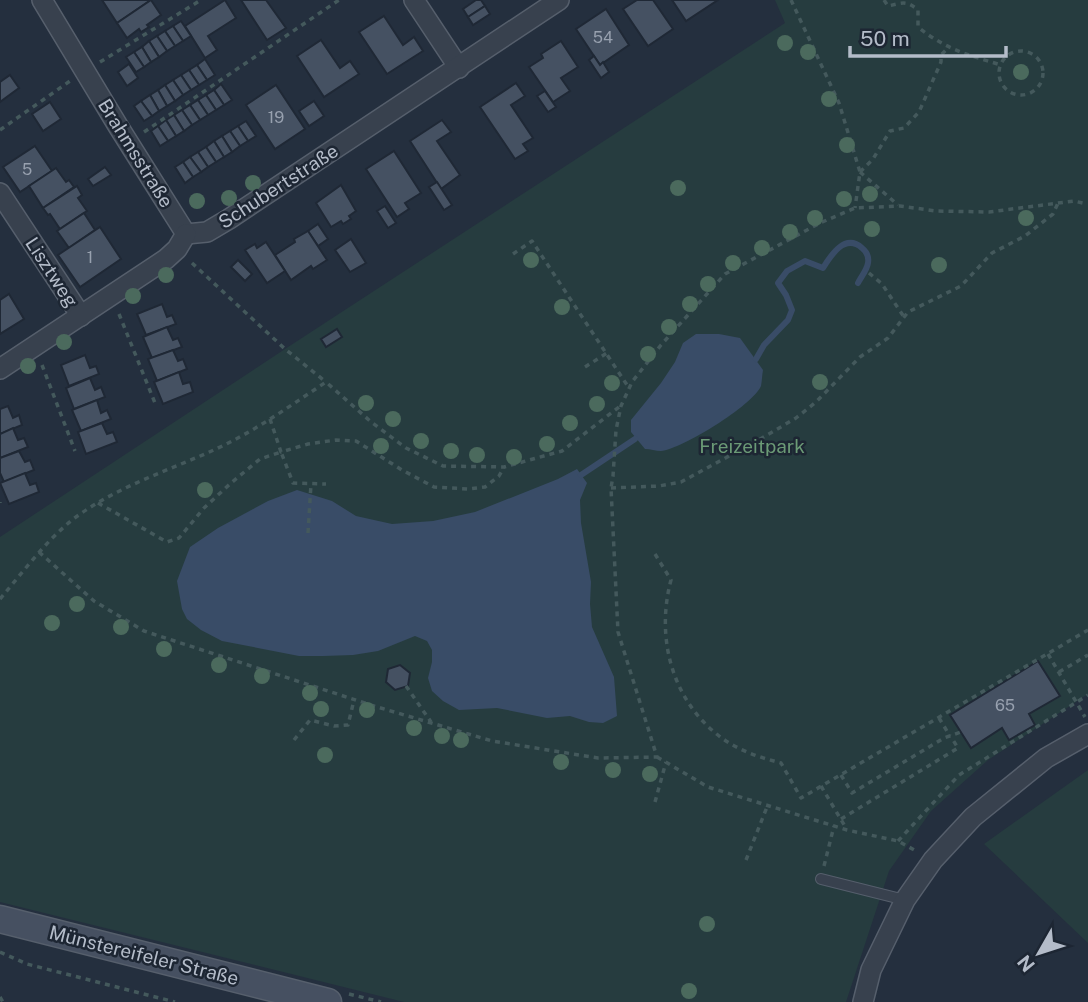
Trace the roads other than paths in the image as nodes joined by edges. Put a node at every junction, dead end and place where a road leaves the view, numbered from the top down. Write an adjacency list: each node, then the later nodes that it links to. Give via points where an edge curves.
1 (42, 0): 6 (street, Brahmsstraße)
2 (414, 0): 4 (street)
3 (559, 0): 4 (street, Schubertstraße)
4 (458, 68): 6 (street, Schubertstraße, via 229,219)
5 (0, 193): 7 (street, Lisztweg)
6 (182, 242): 7 (street, Schubertstraße, via 166,260)
7 (80, 316): 8 (street, Schubertstraße)
8 (0, 369)
9 (1088, 734): 11 (street, via 1046,758 974,817 933,860)
10 (821, 879): 11 (lane)
11 (905, 900): 16 (street, via 871,970)
12 (0, 919): 15 (main road, Münstereifeler Straße)
13 (0, 933): 14 (main road, Münstereifeler Straße)
14 (265, 1002)
15 (328, 1002)
16 (863, 1002)

